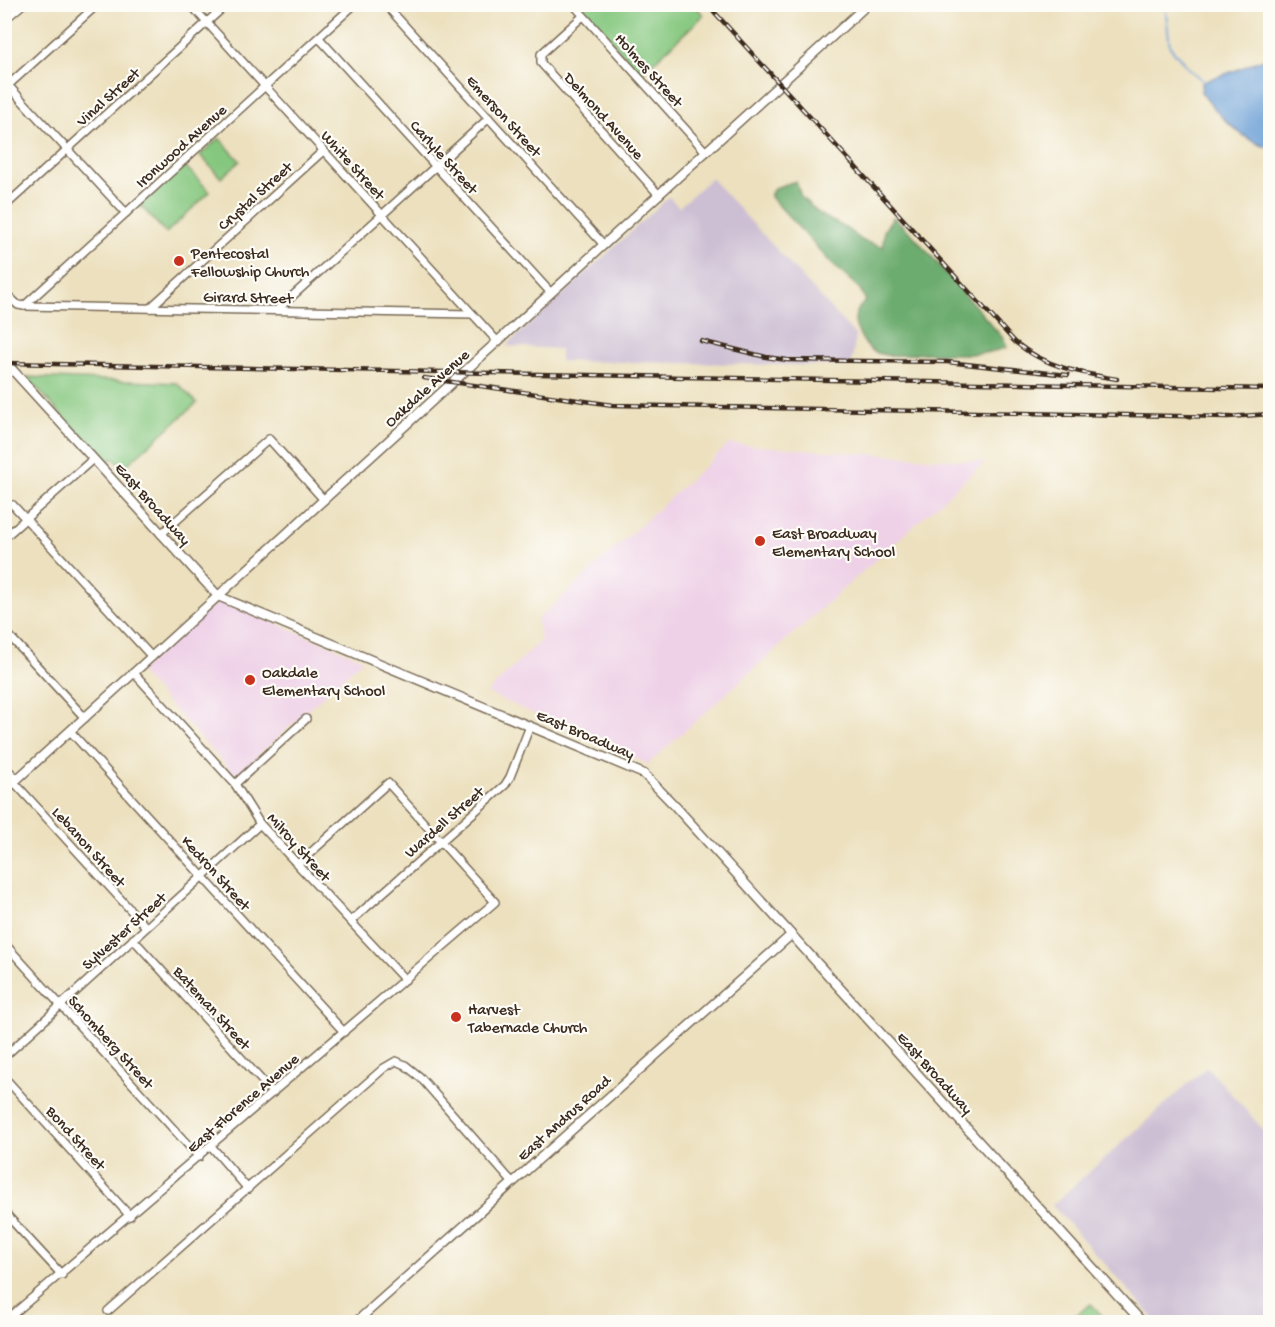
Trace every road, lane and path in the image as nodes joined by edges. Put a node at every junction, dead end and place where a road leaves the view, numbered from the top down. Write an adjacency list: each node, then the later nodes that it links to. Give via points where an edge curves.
1 (23, 4): 10 (street)
2 (98, 4): 13 (street)
3 (190, 4): 11 (street, White Street)
4 (227, 4): 11 (street, Vinal Street)
5 (355, 4): 12 (street, Ironwood Avenue)
6 (385, 4): 15 (street, Emerson Street)
7 (573, 4): 9 (street, Holmes Street)
8 (868, 4): 18 (street, Oakdale Avenue)
9 (583, 16): 18 (street, Holmes Street); 20 (street, Delmond Avenue, via 544,51 540,57 543,67)
10 (4, 20)
11 (207, 23): 14 (street, White Street); 16 (street, Vinal Street)
12 (319, 38): 14 (street, Ironwood Avenue); 19 (street, Carlyle Street)
13 (6, 85): 16 (street)
14 (265, 87): 17 (street, White Street); 22 (street, Ironwood Avenue)
15 (489, 118): 19 (street); 24 (street, Emerson Street)
16 (68, 150): 21 (street, Vinal Street); 22 (street)
17 (323, 151): 23 (street, White Street); 28 (street, Crystal Street)
18 (706, 152): 20 (street, Oakdale Avenue)
19 (436, 166): 23 (street); 26 (street, Carlyle Street)
20 (659, 195): 24 (street, Oakdale Avenue)
21 (4, 207)
22 (126, 213): 27 (street, Ironwood Avenue)
23 (381, 215): 29 (street); 30 (street, White Street)
24 (604, 244): 26 (street, Oakdale Avenue)
25 (4, 292): 27 (street)
26 (551, 293): 31 (street, Oakdale Avenue)
27 (24, 306): 28 (street, Girard Street)
28 (150, 308): 29 (street, Girard Street)
29 (277, 310): 30 (street, Girard Street)
30 (472, 314): 31 (street, White Street)
31 (498, 342): 34 (street, Oakdale Avenue)
32 (9, 366): 33 (street, East Broadway)
33 (93, 459): 36 (street); 37 (street, East Broadway)
34 (324, 500): 37 (street, via 269,439); 39 (street, Oakdale Avenue)
35 (13, 505): 36 (street)
36 (26, 519): 38 (street); 41 (street)
37 (161, 534): 39 (street, East Broadway)
38 (4, 538)
39 (218, 596): 41 (street, Oakdale Avenue); 45 (street, East Broadway)
40 (4, 630): 43 (street)
41 (152, 657): 42 (street, Oakdale Avenue)
42 (134, 673): 43 (street, Oakdale Avenue); 49 (street, Milroy Street)
43 (85, 718): 46 (street, Oakdale Avenue)
44 (306, 719): 49 (street)
45 (530, 726): 52 (street, Wardell Street, via 505,785); 57 (street, East Broadway, via 644,774)
46 (70, 731): 48 (street, Oakdale Avenue); 54 (street, Kedron Street)
47 (4, 765): 48 (street, Lebanon Street)
48 (15, 781): 50 (street, Oakdale Avenue); 56 (street, Lebanon Street)
49 (236, 784): 51 (street, Milroy Street)
50 (4, 791)
51 (260, 824): 53 (street, Milroy Street); 54 (street, Sylvester Street)
52 (440, 841): 53 (street, via 388,783); 55 (street, Wardell Street); 60 (street, East Florence Avenue, via 495,902)
53 (298, 864): 55 (street, Milroy Street)
54 (203, 876): 56 (street, Sylvester Street); 62 (street, Kedron Street)
55 (351, 921): 60 (street, Milroy Street)
56 (146, 927): 58 (street, Sylvester Street)
57 (791, 935): 68 (street, East Andrus Road); 76 (street, East Broadway)
58 (133, 939): 61 (street, Sylvester Street); 65 (street, Bateman Street)
59 (4, 943): 61 (street, Schomberg Street)
60 (405, 980): 62 (street, East Florence Avenue)
61 (61, 1005): 63 (street, Sylvester Street); 67 (street, Schomberg Street)
62 (344, 1032): 65 (street, East Florence Avenue)
63 (4, 1057)
64 (4, 1077): 71 (street, Bond Street)
65 (273, 1093): 66 (street, East Florence Avenue)
66 (211, 1146): 67 (street, East Florence Avenue); 69 (street)
67 (199, 1157): 71 (street, East Florence Avenue)
68 (512, 1182): 69 (street, via 433,1090 396,1060); 75 (street, East Andrus Road)
69 (248, 1189): 73 (street)
70 (4, 1212): 72 (street)
71 (130, 1216): 72 (street, East Florence Avenue)
72 (62, 1275): 74 (street, East Florence Avenue)
73 (108, 1311)
74 (4, 1322)
75 (356, 1323)
76 (1142, 1323)

